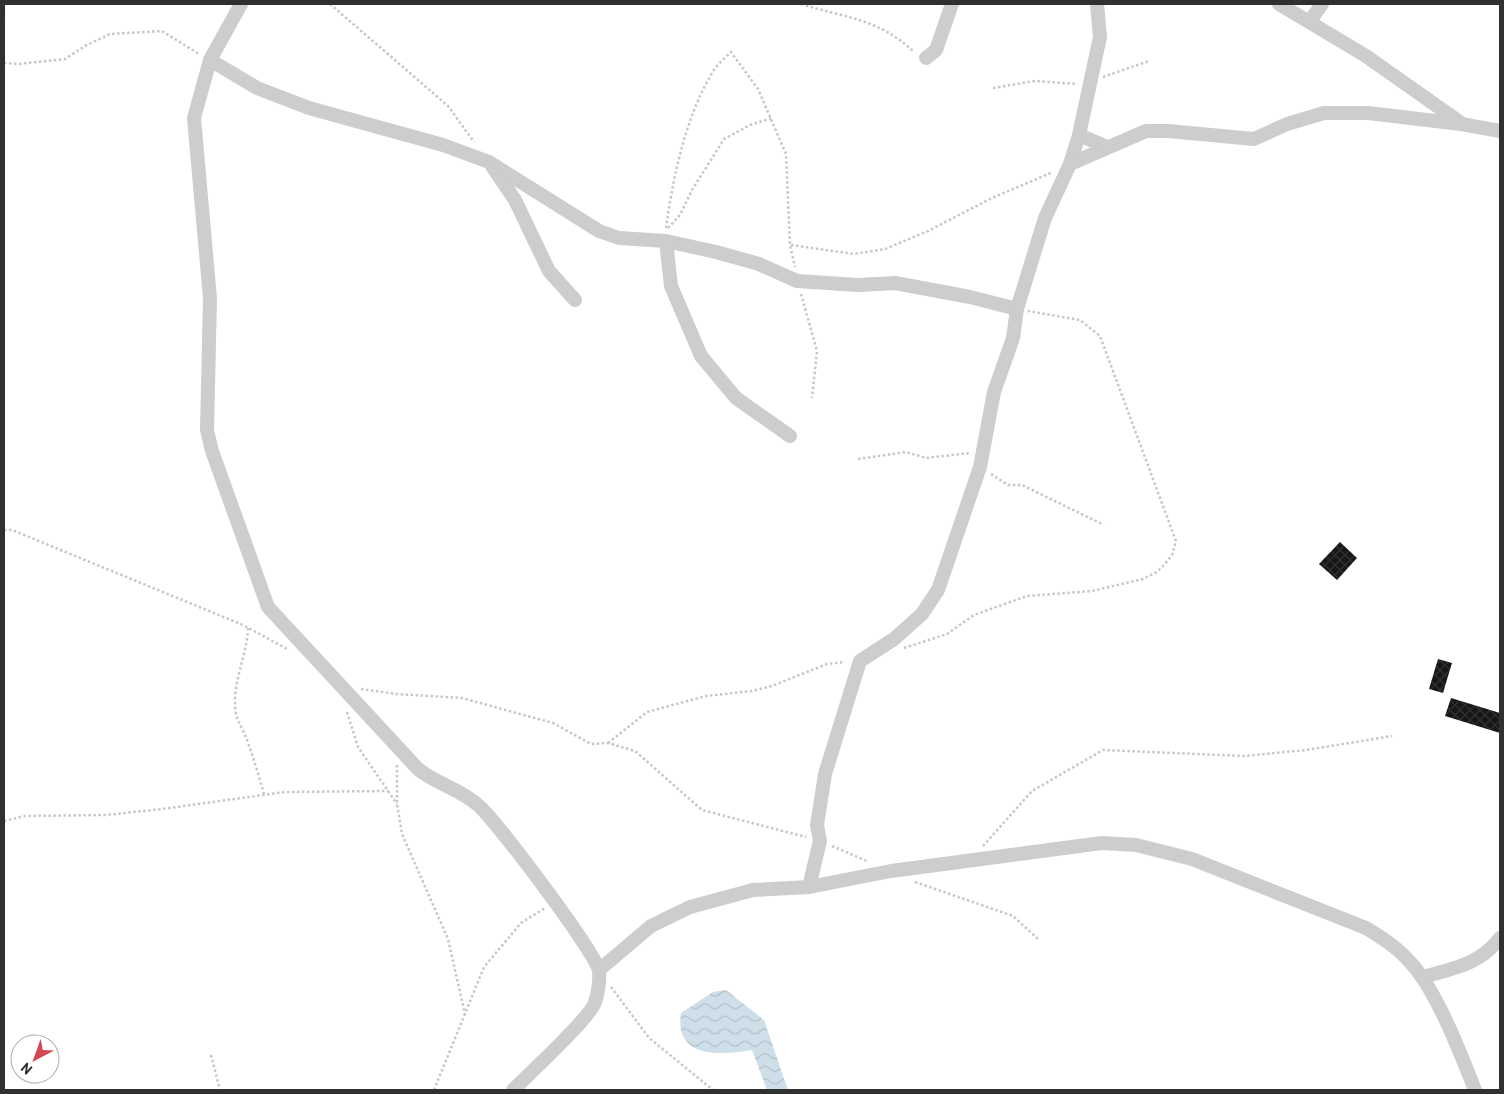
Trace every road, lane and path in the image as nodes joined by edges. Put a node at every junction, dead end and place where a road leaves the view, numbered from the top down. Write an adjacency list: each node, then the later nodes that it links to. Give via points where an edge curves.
1 (241, 4): 12 (street)
2 (330, 4): 22 (path, via 448,106)
3 (801, 4): 11 (path, via 873,25)
4 (952, 4): 11 (street, via 936,50)
5 (1097, 4): 15 (street, via 1100,37)
6 (1279, 4): 10 (street)
7 (1322, 4): 10 (street)
8 (4, 8): 9 (path)
9 (4, 21)
10 (1310, 21): 18 (street, via 1366,56)
11 (926, 58)
12 (210, 60): 14 (path, via 162,31 110,34 65,59); 22 (street, via 258,88 310,108 443,145); 35 (street, via 194,118 210,298 207,430 268,607)
13 (1149, 61): 15 (path)
14 (4, 63)
15 (1092, 81): 16 (path, via 1081,84 1034,81); 20 (street)
16 (993, 88)
17 (772, 118): 17 (path, via 758,88 730,52 711,73 695,110 672,182 666,231 680,215 724,139); 25 (path, via 786,154)
18 (1461, 124): 19 (street); 21 (street, via 1368,113 1324,113 1287,124 1254,139 1156,130)
19 (1500, 131)
20 (1079, 135): 21 (street); 23 (street)
21 (1107, 147): 23 (street)
22 (489, 162): 24 (street, via 599,231 619,238); 27 (street, via 515,200 549,271)
23 (1070, 164): 25 (path, via 885,249 854,254); 28 (street, via 1045,218)
24 (666, 241): 26 (street, via 759,264); 30 (street, via 671,286 701,356 736,398)
25 (790, 245): 26 (path)
26 (797, 281): 28 (street, via 858,285 895,283); 29 (path, via 817,351)
27 (575, 300)
28 (1017, 309): 32 (path, via 1080,320 1100,336); 43 (street, via 1013,338 994,392 980,467 938,590 922,614 894,639 860,661 825,774 817,824)
29 (812, 398)
30 (790, 436)
31 (4, 530): 33 (path, via 12,530)
32 (1176, 541)
33 (248, 628): 34 (path); 40 (path, via 248,647 238,674 236,721 247,740)
34 (290, 651)
35 (339, 685): 38 (street); 43 (path, via 397,694 462,698 553,723 590,744 608,743 635,751 702,810)
36 (347, 712): 39 (path, via 358,747)
37 (1392, 736): 44 (path, via 1244,756 1103,750 1032,791)
38 (397, 748): 41 (path); 47 (street, via 425,775 458,789 479,805 502,830)
39 (388, 791): 40 (path); 41 (path)
40 (264, 794): 42 (path, via 144,811 25,816)
41 (397, 804): 52 (path, via 402,834 448,939)
42 (4, 822)
43 (820, 841): 45 (path); 46 (street)
44 (969, 862): 45 (street); 51 (street, via 1102,843 1146,847 1192,859 1366,928 1410,961)
45 (891, 871): 46 (street); 49 (path, via 1013,916)
46 (809, 887): 50 (street, via 753,890 690,907 651,926)
47 (554, 903): 50 (street); 52 (path, via 521,923 484,968)
48 (1500, 938): 51 (street, via 1477,961)
49 (1038, 939)
50 (599, 970): 56 (street, via 595,1003); 57 (path, via 649,1038)
51 (1423, 977): 58 (street)
52 (465, 1014): 55 (path)
53 (212, 1055): 54 (path)
54 (220, 1090)
55 (434, 1090)
56 (513, 1090)
57 (713, 1090)
58 (1475, 1090)

